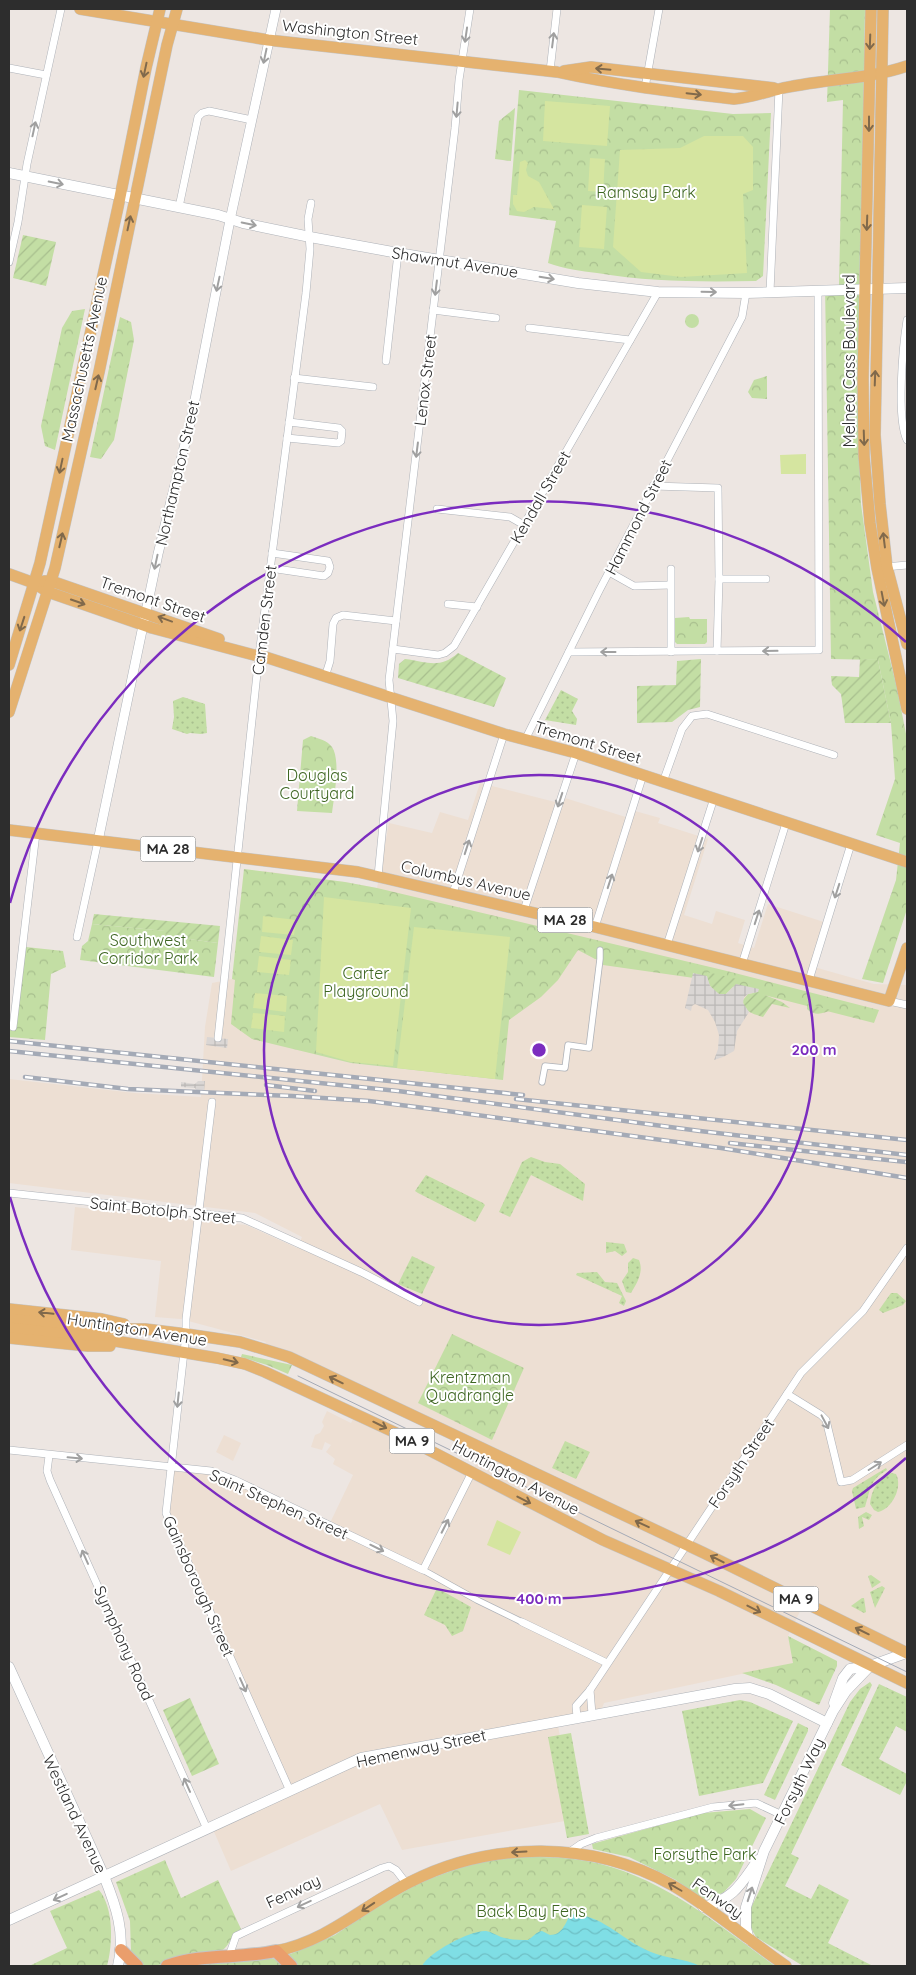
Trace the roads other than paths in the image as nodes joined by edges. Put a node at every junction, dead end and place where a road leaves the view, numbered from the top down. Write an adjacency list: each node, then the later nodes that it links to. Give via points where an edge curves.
1 (61, 9): 20 (street)
2 (80, 9): 11 (main road, Washington Street)
3 (160, 9): 11 (main road, Massachusetts Avenue)
4 (177, 9): 12 (main road, Massachusetts Avenue)
5 (276, 9): 13 (street, Northampton Street)
6 (470, 9): 14 (street, Lenox Street, one-way to 14)
7 (557, 9): 17 (street, one-way to 7)
8 (660, 9): 18 (street)
9 (871, 9): 21 (main road, Melnea Cass Boulevard, one-way to 21)
10 (884, 9): 19 (main road, Melnea Cass Boulevard)
11 (157, 22): 12 (main road, Washington Street); 27 (main road, Massachusetts Avenue, one-way to 27)
12 (173, 25): 13 (main road, Washington Street); 28 (main road, Massachusetts Avenue)
13 (268, 40): 14 (main road, Washington Street); 24 (street, Northampton Street, one-way to 24)
14 (462, 61): 17 (main road, Washington Street); 34 (street, Lenox Street, one-way to 34)
15 (907, 66): 19 (main road, Washington Street)
16 (9, 68): 20 (street)
17 (553, 72): 18 (main road, Washington Street, one-way to 17, via 591,67); 22 (main road, Washington Street)
18 (648, 73): 22 (street); 23 (main road, Washington Street)
19 (881, 74): 21 (main road, Washington Street); 37 (main road, Melnea Cass Boulevard)
20 (46, 75): 26 (street, one-way to 20)
21 (869, 76): 23 (main road, Washington Street); 37 (main road, Melnea Cass Boulevard, one-way to 37)
22 (645, 88): 23 (main road, Washington Street, one-way to 23, via 734,99)
23 (779, 89): 40 (street)
24 (252, 120): 30 (street, via 209,111 198,117); 31 (street, Northampton Street)
25 (9, 173): 26 (main road, Shawmut Avenue)
26 (24, 176): 27 (main road, Shawmut Avenue, one-way to 27); 35 (street)
27 (120, 196): 28 (main road, Shawmut Avenue); 65 (main road, Massachusetts Avenue, one-way to 65)
28 (134, 199): 30 (main road, Shawmut Avenue); 66 (main road, Massachusetts Avenue, one-way to 28, via 99,372)
29 (311, 203): 32 (street, Camden Street, via 308,219)
30 (180, 207): 31 (main road, Shawmut Avenue)
31 (230, 220): 32 (main road, Shawmut Avenue, one-way to 32); 70 (street, Northampton Street, one-way to 70, via 192,415)
32 (310, 237): 33 (main road, Shawmut Avenue); 48 (street, Camden Street)
33 (398, 253): 34 (main road, Shawmut Avenue); 47 (street)
34 (440, 260): 39 (main road, Shawmut Avenue, one-way to 39, via 578,283); 42 (street, Lenox Street, one-way to 42)
35 (9, 262)
36 (907, 288): 37 (main road, Shawmut Avenue)
37 (871, 290): 38 (main road, Shawmut Avenue); 58 (main road, Melnea Cass Boulevard)
38 (818, 291): 40 (main road, Shawmut Avenue); 74 (street, one-way to 74, via 819,650)
39 (658, 292): 41 (main road, Shawmut Avenue, one-way to 41); 46 (street, Kendall Street)
40 (770, 292): 41 (main road, Shawmut Avenue)
41 (746, 293): 53 (street, Hammond Street, via 742,317)
42 (434, 310): 43 (street); 71 (street, Lenox Street, one-way to 71)
43 (496, 318)
44 (907, 320): 52 (street, via 902,402)
45 (529, 328): 46 (street)
46 (630, 340): 55 (street, Kendall Street)
47 (386, 361)
48 (294, 378): 49 (street); 50 (street, Camden Street)
49 (373, 386)
50 (289, 422): 51 (street, Camden Street); 51 (street, via 339,428 342,431 341,441)
51 (287, 438): 56 (street, Camden Street)
52 (907, 440)
53 (654, 486): 61 (street, Hammond Street); 63 (street, via 718,488)
54 (437, 509): 55 (street, via 510,517)
55 (524, 525): 69 (street, Kendall Street)
56 (272, 553): 59 (street, Camden Street); 59 (street, via 328,561 330,567 324,576)
57 (907, 565): 58 (street)
58 (882, 567): 72 (main road, Melnea Cass Boulevard); 81 (main road, Melnea Cass Boulevard, one-way to 81)
59 (270, 568): 77 (street, Camden Street)
60 (671, 569): 67 (street)
61 (609, 572): 67 (street, via 634,586); 75 (street, Hammond Street)
62 (9, 574): 65 (main road, Tremont Street)
63 (719, 579): 64 (street); 74 (street)
64 (766, 579)
65 (34, 583): 66 (main road, Tremont Street); 78 (main road, Massachusetts Avenue, one-way to 78)
66 (49, 586): 70 (main road, Tremont Street); 82 (main road, Massachusetts Avenue)
67 (670, 586): 76 (street)
68 (448, 604): 69 (street)
69 (477, 607): 73 (street, Kendall Street, via 454,646 445,653)
70 (145, 618): 77 (main road, Tremont Street); 93 (street, Northampton Street)
71 (396, 621): 73 (street, Lenox Street); 79 (street, via 343,615 336,618)
72 (907, 641)
73 (393, 649): 80 (street, Lenox Street, via 389,680)
74 (717, 651): 76 (street)
75 (569, 652): 76 (street, one-way to 75); 84 (street, Hammond Street)
76 (671, 652)
77 (259, 655): 79 (main road, Tremont Street); 95 (street, Camden Street)
78 (9, 665)
79 (325, 677): 80 (main road, Tremont Street)
80 (391, 699): 83 (main road, Tremont Street); 97 (street, Lenox Street, via 393,721)
81 (907, 709)
82 (9, 712)
83 (504, 734): 84 (main road, Tremont Street); 98 (street, one-way to 83)
84 (525, 740): 85 (main road, Tremont Street)
85 (576, 753): 87 (main road, Tremont Street); 99 (street, one-way to 99)
86 (834, 755): 88 (street, via 707,714 692,716 682,729)
87 (643, 775): 88 (main road, Tremont Street); 100 (street, one-way to 87)
88 (663, 782): 89 (main road, Tremont Street)
89 (714, 798): 90 (main road, Tremont Street); 102 (street, one-way to 102)
90 (786, 823): 94 (main road, Tremont Street); 105 (street, one-way to 90)
91 (9, 830): 92 (main road, Columbus Avenue / MA 28)
92 (36, 833): 93 (main road, Columbus Avenue / MA 28); 109 (street)
93 (98, 840): 95 (main road, Columbus Avenue / MA 28); 101 (street, Northampton Street)
94 (851, 844): 96 (main road, Tremont Street); 106 (street, one-way to 106)
95 (238, 857): 97 (main road, Columbus Avenue / MA 28); 110 (street, Camden Street)
96 (907, 862)
97 (378, 876): 98 (main road, Columbus Avenue / MA 28)
98 (453, 893): 99 (main road, Columbus Avenue / MA 28)
99 (524, 910): 100 (main road, Columbus Avenue / MA 28)
100 (595, 927): 102 (main road, Columbus Avenue / MA 28)
101 (77, 937)
102 (668, 945): 105 (main road, Columbus Avenue / MA 28)
103 (907, 948): 107 (main road)
104 (600, 950): 111 (street, via 589,1048 568,1045 565,1068 545,1066)
105 (742, 964): 106 (main road, Columbus Avenue / MA 28)
106 (809, 980): 107 (main road, Columbus Avenue / MA 28)
107 (890, 1001): 108 (street, Columbus Avenue)
108 (907, 1005)
109 (13, 1027)
110 (218, 1038)
111 (542, 1082)
112 (212, 1102): 114 (street, Gainsborough Street)
113 (9, 1193): 114 (street, Saint Botolph Street)
114 (199, 1213): 116 (street, Saint Botolph Street, via 250,1221); 121 (street, Gainsborough Street)
115 (907, 1248): 125 (street, Forsyth Street, via 863,1311 816,1356)
116 (419, 1302)
117 (9, 1309): 120 (main road, one-way to 117, via 102,1319)
118 (9, 1319): 120 (main road, Huntington Avenue / MA 9, via 102,1329)
119 (9, 1328): 123 (main road, Huntington Avenue / MA 9)
120 (145, 1329): 121 (main road, Huntington Avenue / MA 9)
121 (186, 1334): 124 (street, Gainsborough Street); 131 (main road, Huntington Avenue / MA 9, one-way to 121, via 289,1357 240,1342)
122 (9, 1338): 123 (main road, via 88,1346)
123 (132, 1345): 124 (main road, Huntington Avenue / MA 9)
124 (183, 1352): 129 (street, Gainsborough Street, one-way to 129); 130 (main road, Huntington Avenue / MA 9, one-way to 130, via 245,1364 266,1372)
125 (787, 1394): 126 (street, one-way to 126, via 826,1420 841,1482 852,1480); 131 (street, Forsyth Street)
126 (907, 1445)
127 (9, 1450): 128 (street, Saint Stephen Street)
128 (49, 1456): 129 (street, Saint Stephen Street, one-way to 129); 146 (street, Symphony Road, one-way to 128, via 50,1480 47,1471)
129 (171, 1467): 133 (street, Saint Stephen Street, one-way to 133, via 223,1475); 144 (street, Gainsborough Street, one-way to 144, via 167,1519)
130 (472, 1472): 132 (main road, Huntington Avenue / MA 9, one-way to 132, via 594,1536); 133 (street, one-way to 130)
131 (686, 1544): 132 (street, Forsyth Street); 135 (main road, Huntington Avenue / MA 9, one-way to 131)
132 (669, 1569): 136 (street, Forsyth Street); 137 (main road, Huntington Avenue / MA 9, one-way to 137)
133 (423, 1570): 134 (street)
134 (522, 1622): 136 (street)
135 (907, 1653): 137 (main road, Forsyth Way)
136 (607, 1663): 140 (street, Forsyth Street)
137 (870, 1666): 139 (main road, Huntington Avenue / MA 9); 143 (main road, Forsyth Way, via 854,1667 847,1673 837,1690)
138 (9, 1667): 149 (main road, Westland Avenue)
139 (907, 1683)
140 (590, 1690): 141 (street); 142 (street, Forsyth Street, via 576,1706)
141 (592, 1714): 142 (main road, Hemenway Street); 143 (main road, Hemenway Street, via 750,1688 770,1694)
142 (577, 1717): 144 (main road, Hemenway Street, via 362,1758)
143 (827, 1722): 145 (main road, Forsyth Way)
144 (290, 1791): 146 (main road, Hemenway Street)
145 (782, 1814): 147 (main road, Forsyth Way); 148 (street, one-way to 148, via 756,1803 714,1807 596,1838)
146 (207, 1829): 149 (main road, Hemenway Street)
147 (764, 1850): 151 (main road, Forsyth Way, via 734,1892 724,1900); 153 (main road, Forsyth Way, one-way to 147, via 746,1907)
148 (568, 1853): 150 (main road, Fenway, one-way to 150, via 522,1851 481,1857); 151 (main road, Fenway, one-way to 148, via 670,1884 638,1870)
149 (104, 1876): 152 (main road, Hemenway Street, one-way to 152); 154 (main road, Westland Avenue, via 120,1924)
150 (406, 1883): 155 (main road, Fenway, one-way to 155, via 324,1934); 156 (street, Fenway, one-way to 156, via 396,1870 389,1866 382,1868 236,1936)
151 (704, 1907): 153 (main road, Fenway)
152 (9, 1920)
153 (749, 1940): 161 (main road, Fenway)
154 (121, 1950): 157 (main road, Westland Avenue); 158 (highway)
155 (276, 1951): 156 (highway, Fenway); 160 (highway)
156 (229, 1956): 159 (highway, Fenway, via 197,1958)
157 (118, 1966)
158 (137, 1966)
159 (167, 1966)
160 (291, 1966)
161 (786, 1966)

